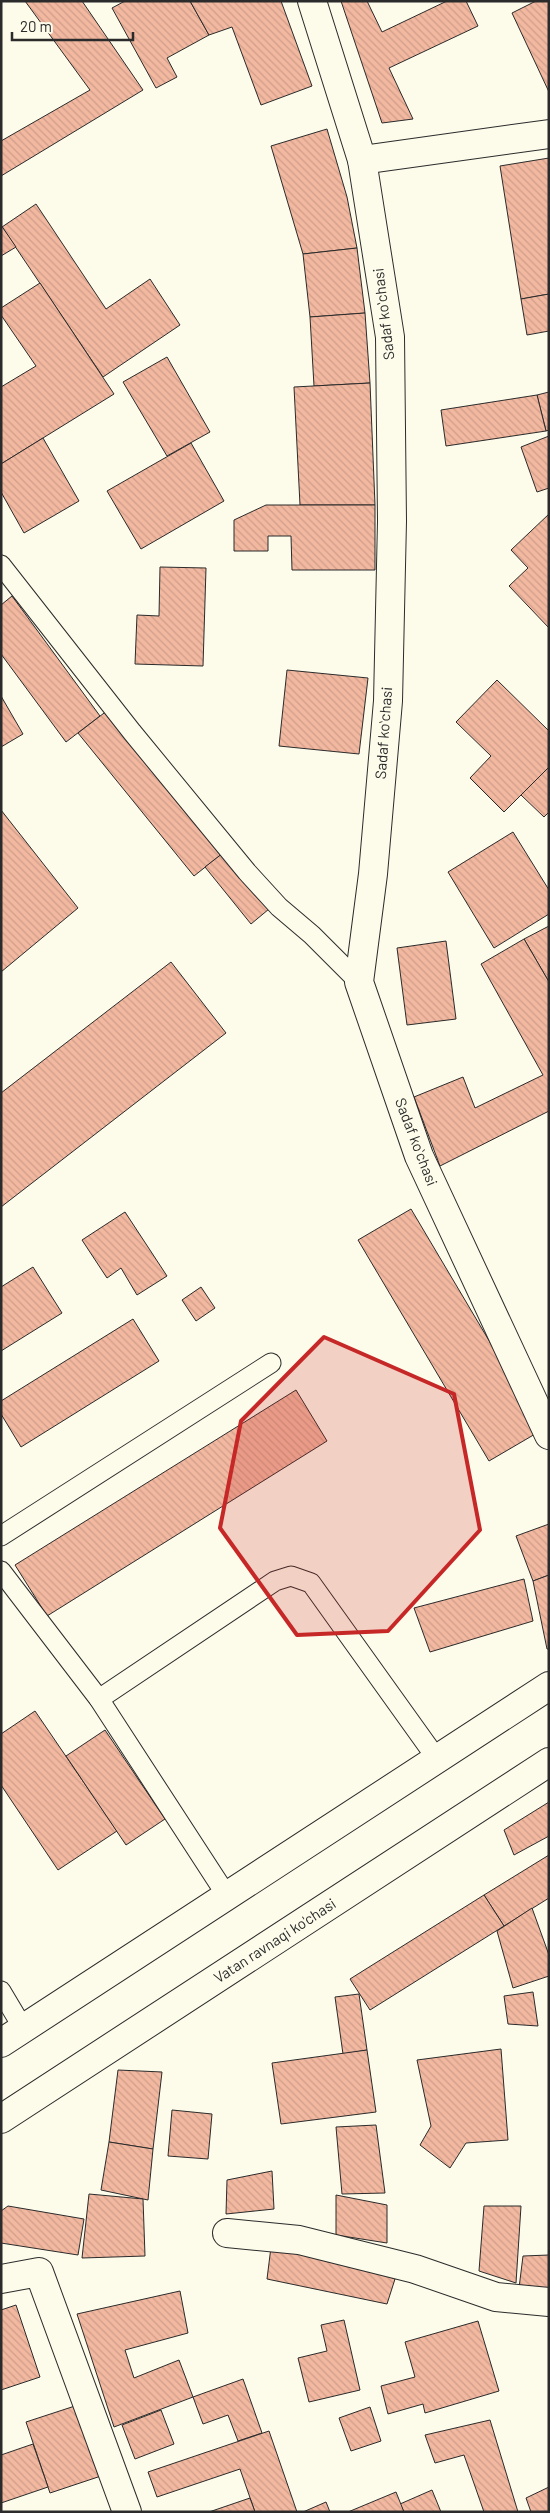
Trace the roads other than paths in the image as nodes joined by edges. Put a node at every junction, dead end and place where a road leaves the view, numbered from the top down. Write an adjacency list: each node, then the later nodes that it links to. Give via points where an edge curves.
1 (312, 1): 3 (street, Sadaf koʻchasi)
2 (549, 134): 3 (street)
3 (362, 160): 5 (street, Sadaf koʻchasi, via 390,337 392,521 388,701 373,874)
4 (1, 565): 5 (lane, via 247,872)
5 (358, 982): 7 (street, Sadaf koʻchasi, via 419,1156)
6 (271, 1363): 8 (lane)
7 (549, 1435)
8 (1, 1536)
9 (1, 1571): 11 (lane)
10 (549, 1686): 12 (street)
11 (99, 1699): 12 (lane, via 275,1581 291,1576 311,1583); 14 (lane)
12 (437, 1759): 14 (street)
13 (549, 1762): 17 (street, Vatan ravnaqi ko'chasi)
14 (227, 1896): 16 (street)
15 (1, 1991): 16 (lane)
16 (12, 2036)
17 (1, 2119)
18 (227, 2234): 20 (street, via 300,2240 415,2269 496,2297)
19 (1, 2280): 21 (street, via 39,2272)
20 (549, 2302)
21 (127, 2512)

